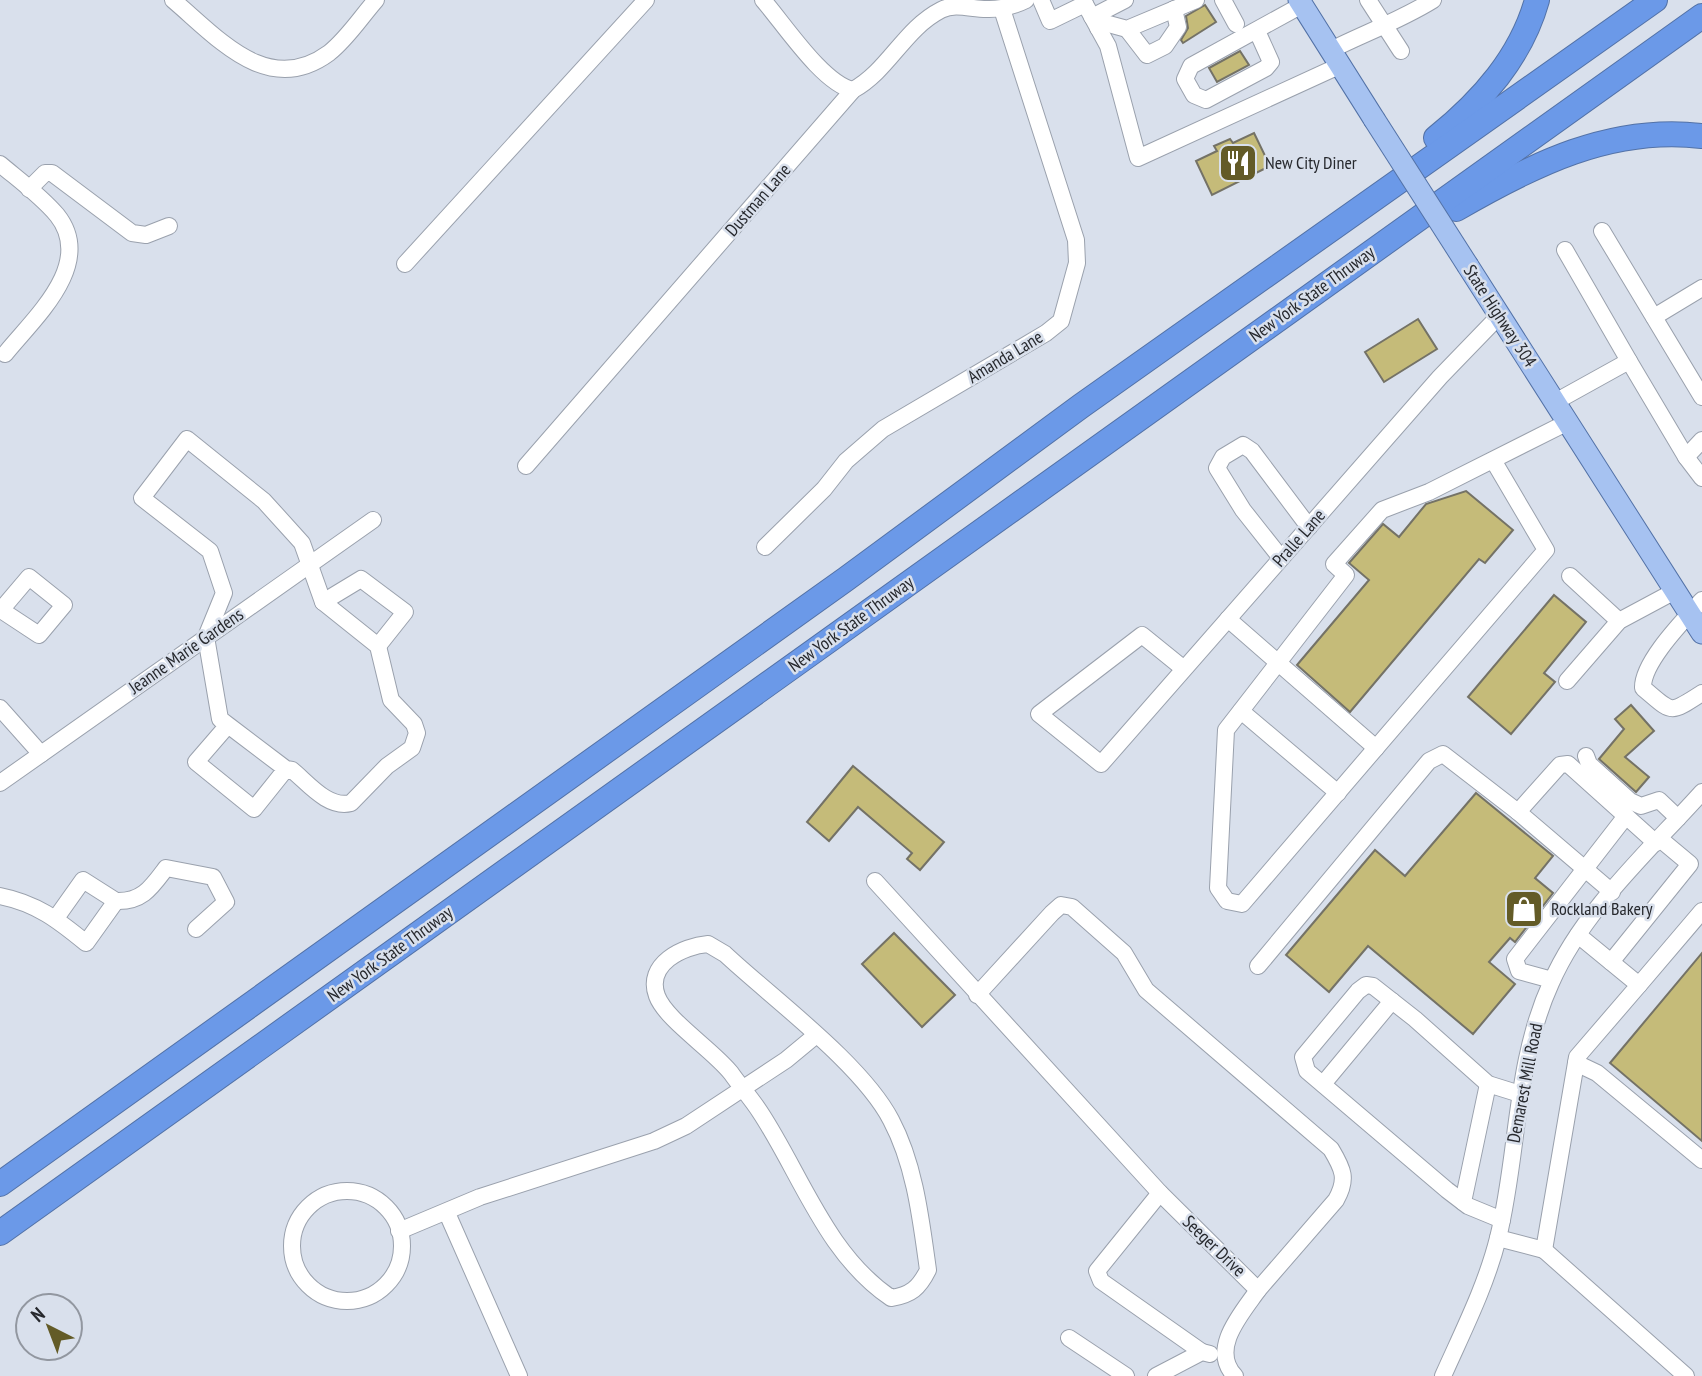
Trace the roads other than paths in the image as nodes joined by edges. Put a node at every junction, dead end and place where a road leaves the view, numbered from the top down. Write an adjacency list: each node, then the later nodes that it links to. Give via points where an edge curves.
1 (173, 0): 2 (street, via 227,46 254,64 278,71 307,66 331,51)
2 (376, 0)
3 (646, 0): 33 (street)
4 (763, 0): 25 (street, via 827,75 841,88)
5 (1026, 0): 15 (street, Dustman Lane)
6 (1041, 0): 17 (street, via 1050,21)
7 (1125, 0): 17 (street)
8 (1196, 0): 16 (street)
9 (1223, 0): 19 (street)
10 (1368, 0): 20 (street)
11 (1433, 0): 20 (street, via 1408,16)
12 (1538, 0): 31 (highway, via 1517,48 1478,100)
13 (1655, 0): 31 (highway)
14 (1300, 3): 22 (street); 24 (main road, State Highway 304)
15 (1002, 9): 25 (street, Dustman Lane, via 943,9 918,25 872,79); 50 (street, Amanda Lane, via 1076,240 1077,263 1061,321 883,429 846,461)
16 (1174, 9): 21 (street); 21 (street, via 1178,27 1164,46 1147,55)
17 (1090, 12): 21 (street, via 1105,23); 24 (street, via 1108,46 1138,158)
18 (1702, 16): 34 (highway, New York State Thruway)
19 (1236, 24)
20 (1383, 24): 23 (street); 24 (street)
21 (1127, 29)
22 (1257, 31): 22 (street, via 1191,66 1185,79 1194,95 1206,100 1266,68 1271,62)
23 (1401, 51)
24 (1336, 57): 36 (main road, State Highway 304, bridge)
25 (853, 90): 46 (street, Dustman Lane)
26 (1702, 136): 34 (highway, via 1626,138 1542,163)
27 (0, 164): 28 (street)
28 (29, 189): 29 (street, via 45,173 52,173 132,233 146,235); 38 (street, via 58,216 68,237 68,262 62,282)
29 (169, 226)
30 (1602, 231): 37 (street)
31 (1318, 236): 103 (highway)
32 (1565, 250): 39 (street)
33 (405, 264)
34 (1328, 283): 109 (highway, New York State Thruway)
35 (1702, 288): 37 (street)
36 (1500, 315): 41 (main road, State Highway 304); 49 (street, Pralle Lane)
37 (1654, 317): 40 (street)
38 (5, 354)
39 (1629, 361): 41 (street); 44 (street)
40 (1702, 397)
41 (1555, 402): 42 (main road, State Highway 304)
42 (1568, 422): 45 (street); 54 (main road, State Highway 304)
43 (1702, 440): 44 (street)
44 (1686, 457): 47 (street)
45 (1493, 460): 62 (street, via 1382,510 1334,564 1346,575); 69 (street, via 1546,550)
46 (526, 466)
47 (1702, 478)
48 (373, 520): 52 (street, Jeanne Marie Gardens)
49 (1308, 527): 51 (street, Pralle Lane); 51 (street, via 1252,451 1243,445 1223,457 1217,468)
50 (765, 547)
51 (1281, 558): 57 (street, Pralle Lane)
52 (309, 565): 55 (street); 60 (street, Jeanne Marie Gardens); 60 (street, via 302,544 264,501 187,439 142,498 210,551 224,593)
53 (1570, 576): 58 (street)
54 (1675, 591): 56 (main road, State Highway 304); 58 (street)
55 (323, 602): 61 (street); 61 (street, via 361,579 405,612)
56 (1696, 606): 59 (main road, State Highway 304); 65 (street, via 1662,647 1643,688 1668,709 1677,710)
57 (1228, 619): 62 (street); 63 (street, Pralle Lane)
58 (1619, 621): 64 (street)
59 (1702, 632)
60 (206, 637): 68 (street, via 220,719); 70 (street, Jeanne Marie Gardens)
61 (378, 646): 72 (street, via 391,700 417,733 412,748 387,766 358,799 344,805 329,800)
62 (1277, 664): 67 (street); 69 (street)
63 (1184, 669): 63 (street, Pralle Lane, via 1101,764 1040,714 1142,635)
64 (1567, 681)
65 (1702, 693)
66 (0, 708): 70 (street)
67 (1241, 711): 75 (street); 75 (street, via 1226,730 1218,888 1227,901 1242,904)
68 (228, 725): 72 (street); 72 (street, via 196,762 254,808)
69 (1376, 748): 75 (street)
70 (41, 754): 73 (street, Jeanne Marie Gardens)
71 (1586, 756): 78 (street, via 1630,801 1642,806 1658,800)
72 (286, 769)
73 (0, 783)
74 (1702, 792): 78 (street, Demarest Mill Road)
75 (1338, 793)
76 (1518, 811): 77 (street, via 1564,763); 80 (street); 91 (street, via 1451,758 1436,755)
77 (1626, 816): 79 (street); 80 (street)
78 (1678, 818): 79 (street, Demarest Mill Road)
79 (1658, 841): 81 (street); 83 (street, Demarest Mill Road)
80 (1583, 868): 83 (street); 92 (street, via 1515,959 1519,971)
81 (1696, 870): 90 (street)
82 (875, 881): 94 (street, Seeger Drive)
83 (1612, 892): 89 (street, Demarest Mill Road)
84 (0, 896): 87 (street, via 22,900)
85 (116, 901): 87 (street, via 83,880); 87 (street, via 86,943); 88 (street, via 131,902 145,895 166,868 213,877 226,902)
86 (1702, 911): 93 (street)
87 (56, 918)
88 (196, 929)
89 (1578, 935): 90 (street); 92 (street, Demarest Mill Road)
90 (1611, 962): 93 (street)
91 (1258, 966)
92 (1552, 980): 101 (street, Demarest Mill Road, via 1533,1030)
93 (1639, 985): 97 (street, via 1577,1056)
94 (978, 995): 104 (street, Seeger Drive); 112 (street, via 1052,913 1061,905 1072,907 1124,953 1146,990 1331,1149 1344,1169 1344,1186)
95 (1392, 1001): 98 (street); 98 (street, via 1366,985 1303,1057 1307,1071); 99 (street)
96 (815, 1036): 100 (street); 100 (street, via 725,954 708,944 690,945 673,953 655,979 657,996); 100 (street, via 868,1087 891,1118 906,1153 928,1270 920,1286 906,1296 891,1298 858,1269 816,1214)
97 (1576, 1063): 102 (street, via 1597,1073); 111 (street)
98 (1323, 1084): 105 (street)
99 (1488, 1084): 101 (street); 105 (street)
100 (743, 1089): 106 (street, via 686,1126 654,1140 480,1197)
101 (1520, 1094): 107 (street, Demarest Mill Road)
102 (1702, 1160)
103 (0, 1184)
104 (1160, 1193): 112 (street, Seeger Drive); 114 (street, via 1097,1270 1101,1281)
105 (1463, 1202): 107 (street)
106 (447, 1213): 108 (street); 116 (street)
107 (1502, 1220): 110 (street, Demarest Mill Road)
108 (399, 1231): 108 (street, via 389,1211 376,1199 342,1191 310,1205 298,1220 292,1256 299,1274 319,1293 345,1301 364,1299 392,1277 400,1261)
109 (0, 1233)
110 (1498, 1238): 111 (street); 120 (street, Demarest Mill Road)
111 (1544, 1250): 121 (street)
112 (1258, 1290): 115 (street, Seeger Drive, via 1227,1338)
113 (1069, 1338): 117 (street)
114 (1202, 1352): 115 (street); 118 (street)
115 (1225, 1357): 119 (street)
116 (519, 1376)
117 (1126, 1376)
118 (1156, 1376)
119 (1235, 1376)
120 (1443, 1376)
121 (1686, 1376)

